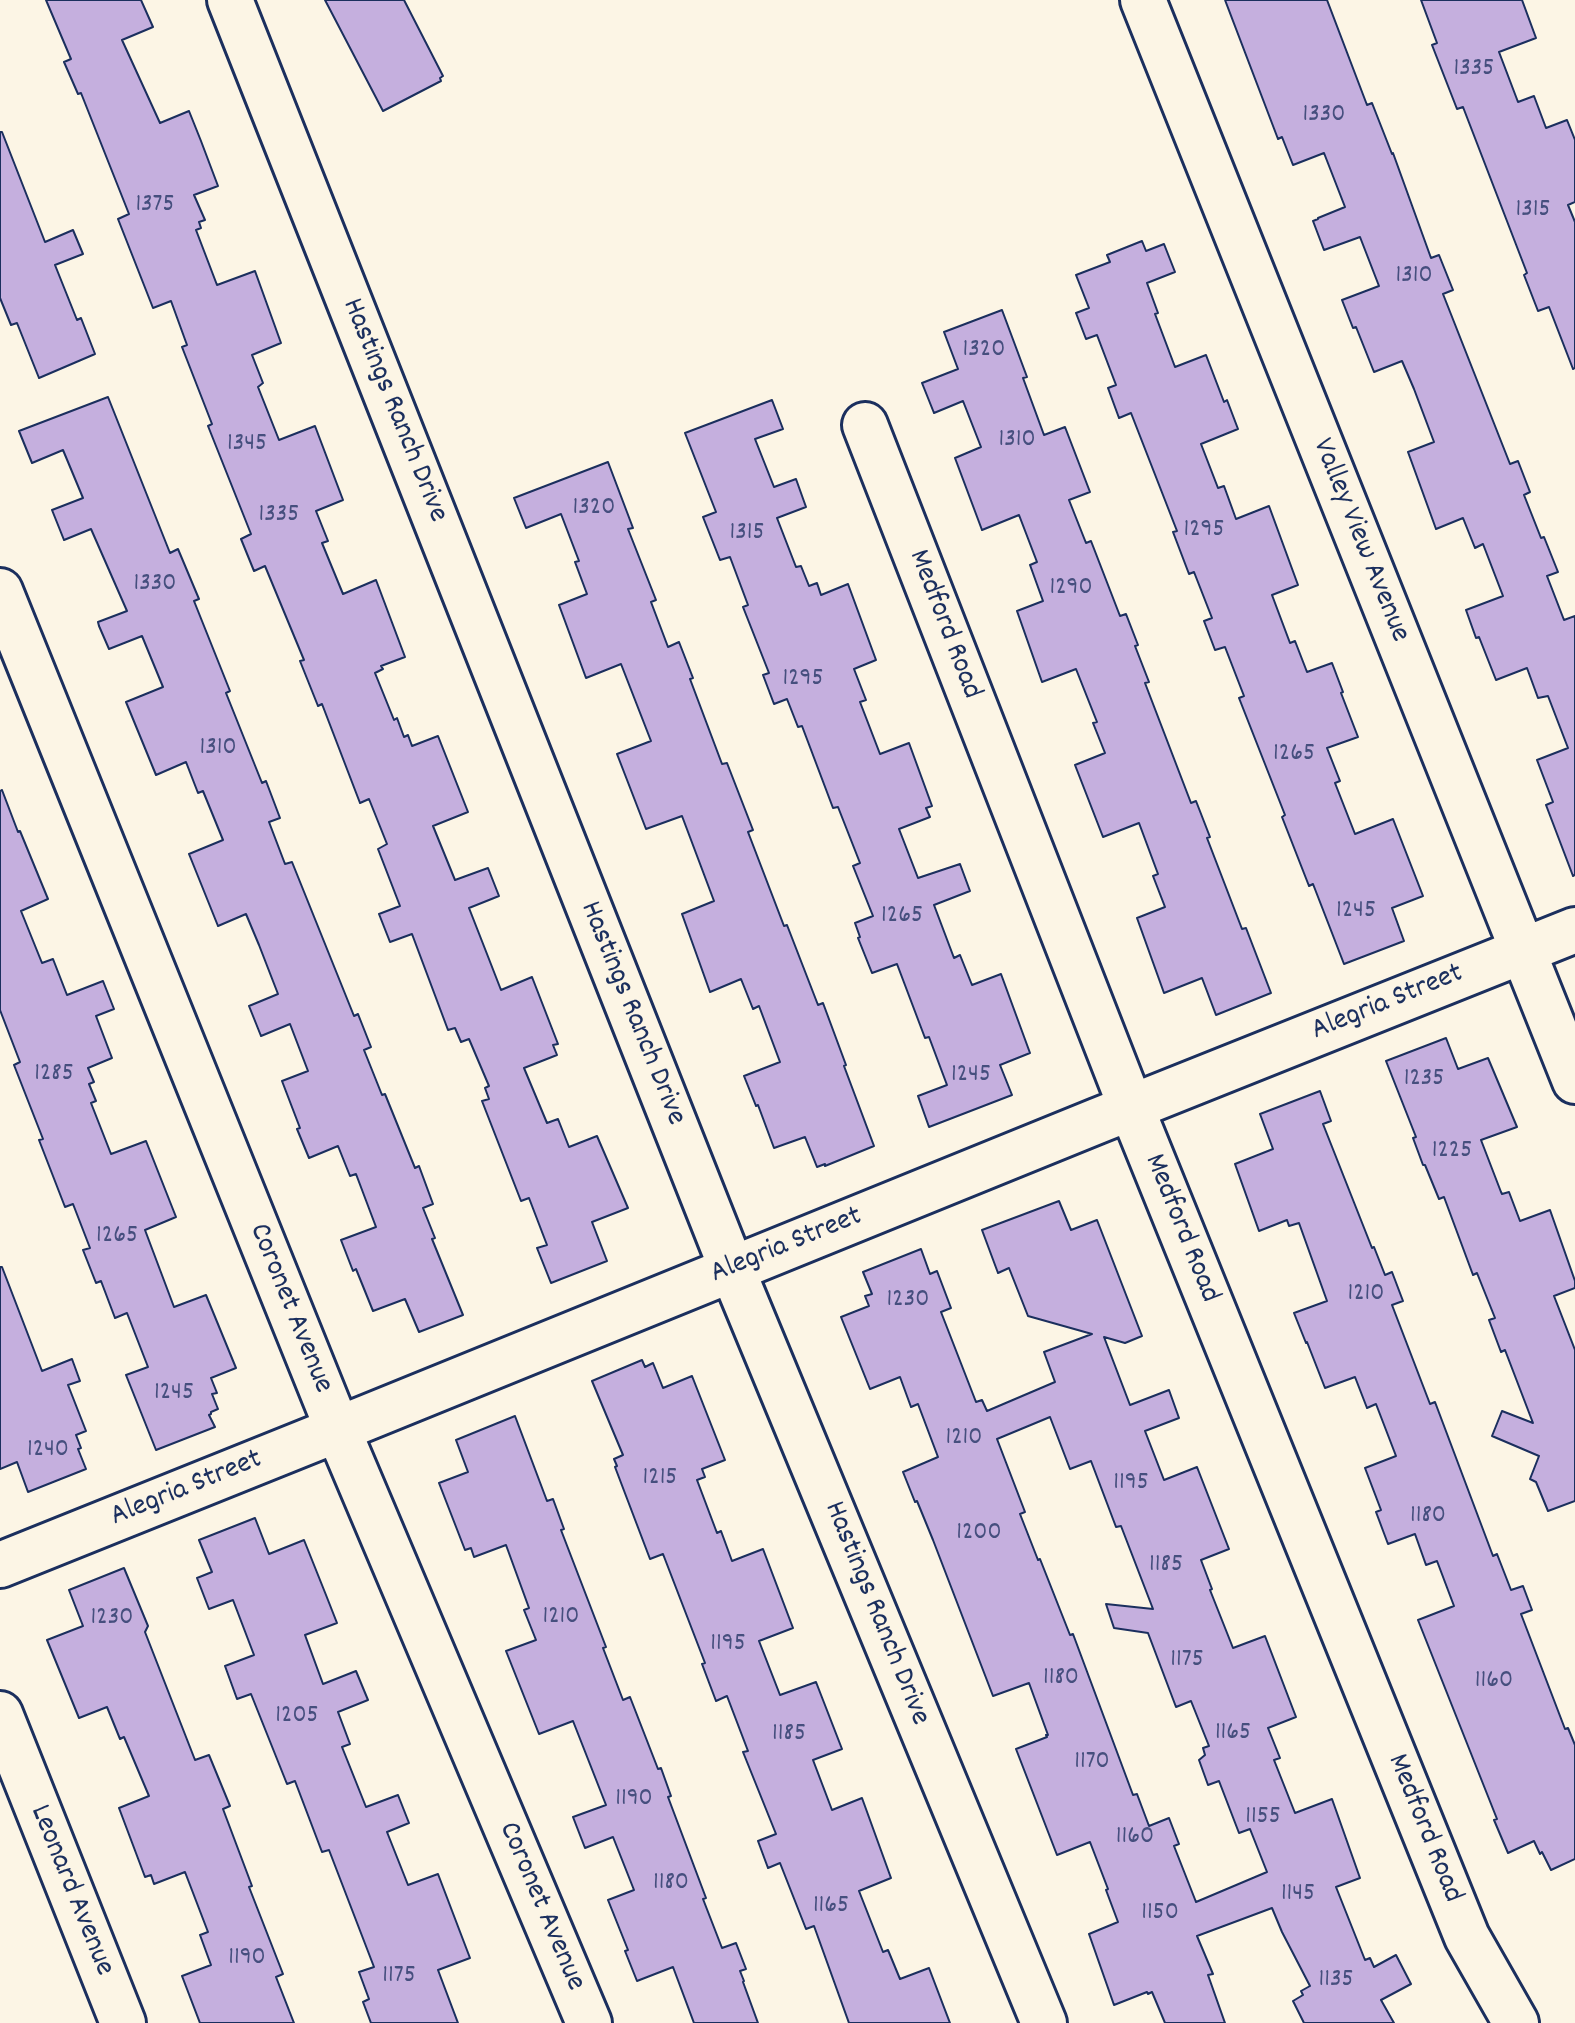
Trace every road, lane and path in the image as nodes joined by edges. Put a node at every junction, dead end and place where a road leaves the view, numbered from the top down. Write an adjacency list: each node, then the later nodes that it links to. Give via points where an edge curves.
1 (230, 0): 9 (street, Hastings Ranch Drive)
2 (1143, 0): 6 (street, Valley View Avenue)
3 (865, 425): 8 (street, Medford Road)
4 (0, 591): 10 (street, Coronet Avenue)
5 (1575, 930): 6 (street, Alegria Street)
6 (1523, 951): 7 (street, Valley View Avenue); 8 (street, Alegria Street)
7 (1575, 1081)
8 (1131, 1107): 9 (street, Alegria Street); 16 (street, Medford Road, via 1467,1937)
9 (732, 1269): 10 (street, Alegria Street); 15 (street, Hastings Ranch Drive)
10 (338, 1430): 11 (street, Alegria Street); 14 (street, Coronet Avenue)
11 (0, 1565)
12 (0, 1714): 13 (street, Leonard Avenue)
13 (123, 2023)
14 (589, 2023)
15 (1044, 2023)
16 (1516, 2023)

